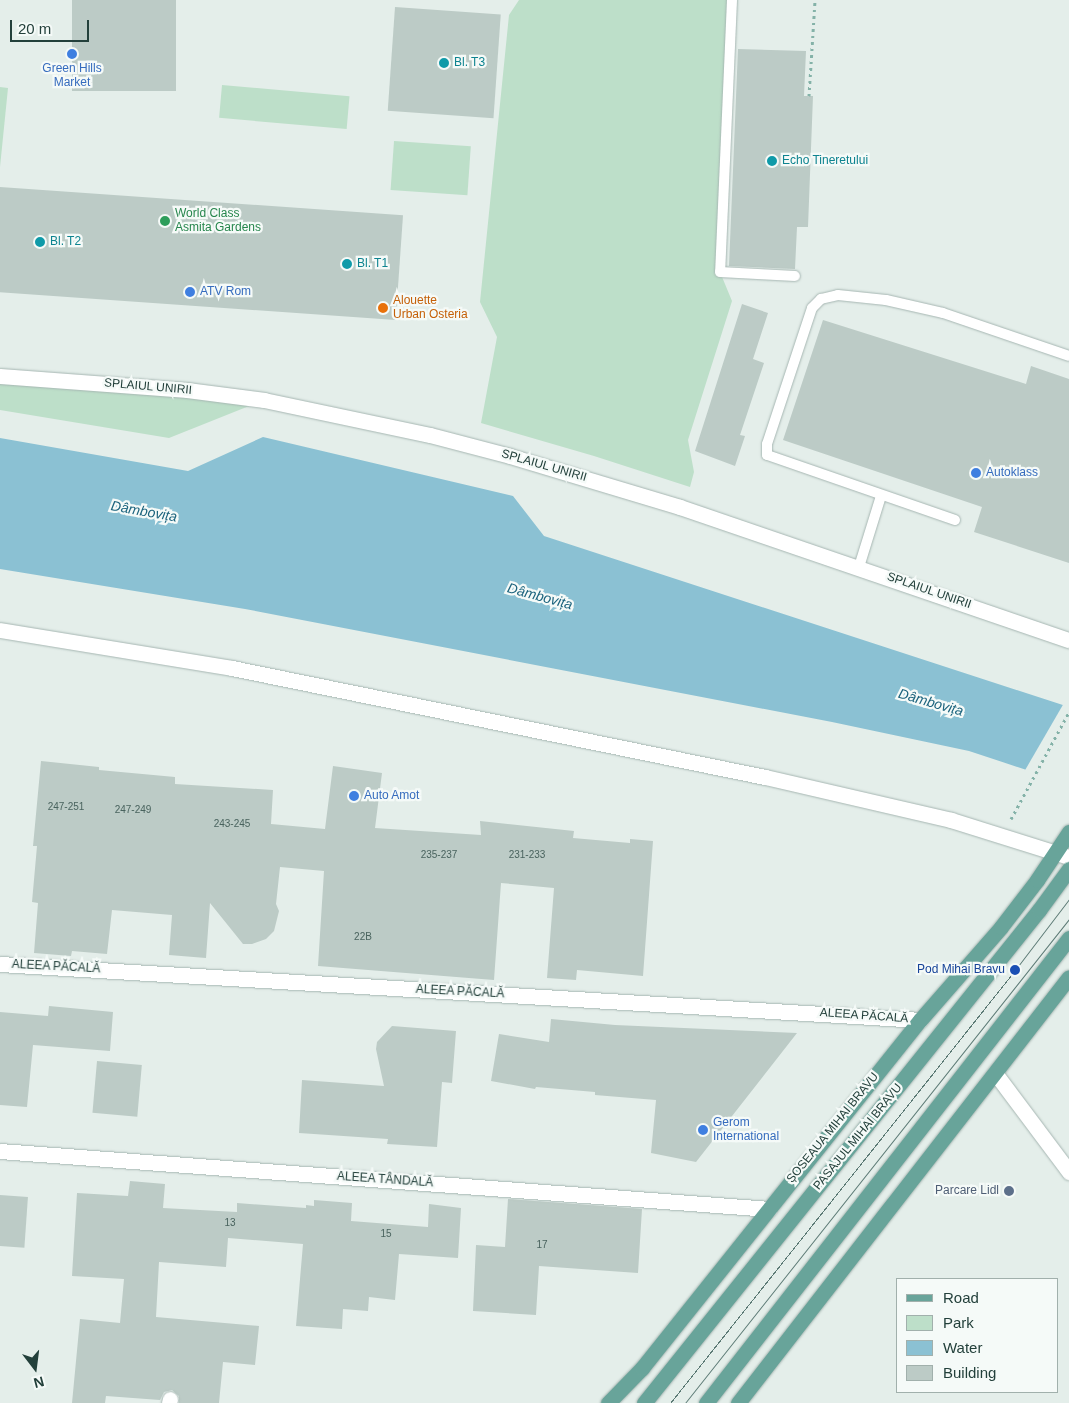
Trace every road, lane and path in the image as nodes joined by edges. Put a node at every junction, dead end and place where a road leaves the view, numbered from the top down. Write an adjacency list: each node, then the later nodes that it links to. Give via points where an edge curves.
1 (732, 0): 4 (lane, via 720,272)
2 (815, 0): 3 (path)
3 (809, 96)
4 (795, 276)
5 (1069, 356): 7 (lane, via 943,313 895,302 853,296 817,301 766,452 770,458)
6 (0, 376): 9 (main road, SPLAIUL UNIRII, via 187,390 354,417 430,434 597,481)
7 (881, 496): 8 (lane); 9 (lane)
8 (955, 520)
9 (858, 567): 11 (main road, SPLAIUL UNIRII)
10 (0, 630): 14 (main road, via 232,668 469,715 837,793)
11 (1069, 640)
12 (1069, 712): 14 (path)
13 (1069, 832): 15 (main road, ȘOSEAUA MIHAI BRAVU)
14 (1003, 835): 15 (main road)
15 (1063, 855): 20 (main road, ȘOSEAUA MIHAI BRAVU)
16 (1069, 869): 26 (main road, PASAJUL MIHAI BRAVU)
17 (1069, 938): 27 (main road)
18 (0, 964): 20 (main road, ALEEA PĂCALĂ)
19 (1069, 977): 21 (main road)
20 (920, 1020): 24 (main road, ȘOSEAUA MIHAI BRAVU)
21 (995, 1073): 23 (main road); 28 (main road)
22 (0, 1152): 24 (main road, ALEEA TÂNDALĂ)
23 (1069, 1172)
24 (769, 1209): 25 (main road, ȘOSEAUA MIHAI BRAVU, via 642,1368)
25 (608, 1403)
26 (644, 1403)
27 (706, 1403)
28 (738, 1403)

